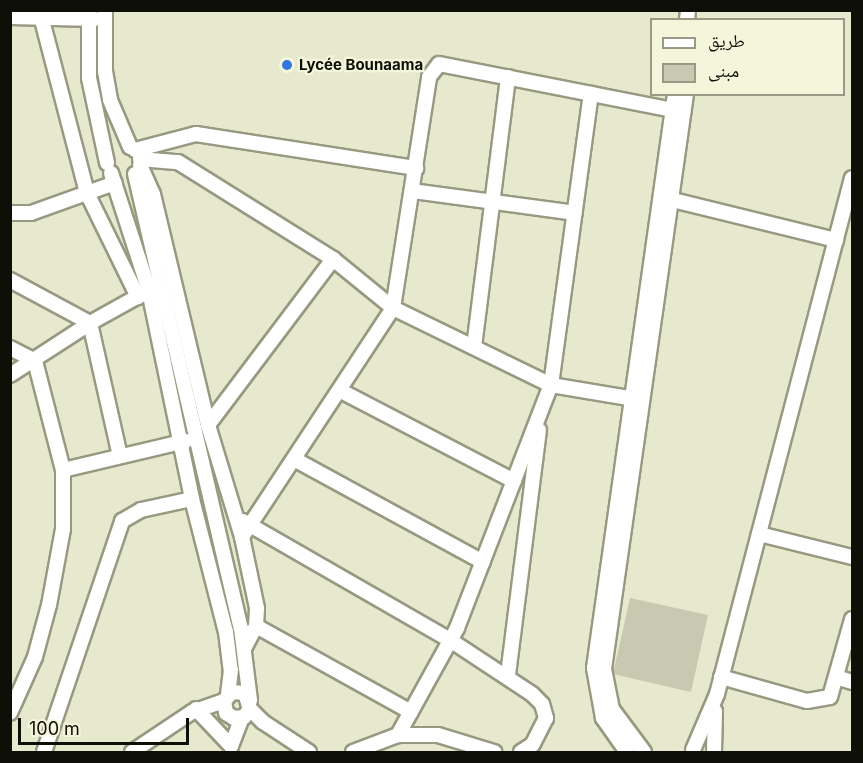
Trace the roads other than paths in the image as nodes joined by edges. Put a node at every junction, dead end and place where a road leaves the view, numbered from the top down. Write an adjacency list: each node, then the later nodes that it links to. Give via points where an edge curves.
1 (89, 15): 2 (street); 4 (street); 12 (street, via 88,78)
2 (105, 15): 10 (street, via 105,71 110,100)
3 (10, 17): 4 (street)
4 (42, 20): 15 (street)
5 (508, 77): 6 (street); 11 (street, via 439,64 429,77); 17 (street)
6 (591, 94): 9 (street); 19 (street)
7 (675, 96): 9 (street)
8 (685, 96): 9 (street)
9 (678, 111): 16 (street); 32 (street)
10 (136, 159): 11 (street, via 196,134); 12 (street, via 120,179); 12 (street, via 115,149); 21 (street, via 178,162); 23 (street); 34 (street, via 153,194)
11 (416, 168): 14 (street)
12 (111, 173): 15 (street); 23 (street)
13 (851, 189): 20 (street)
14 (413, 191): 17 (street); 24 (street)
15 (87, 193): 18 (street, via 31,213); 23 (street)
16 (673, 200): 20 (street); 32 (street)
17 (492, 202): 19 (street); 26 (street)
18 (10, 213)
19 (575, 213): 30 (street)
20 (836, 240): 43 (street)
21 (333, 259): 24 (street); 34 (street)
22 (10, 280): 25 (street)
23 (149, 292): 25 (street); 35 (street); 36 (street)
24 (393, 308): 26 (street); 31 (street)
25 (90, 323): 28 (street); 37 (street)
26 (474, 347): 30 (street)
27 (10, 348): 28 (street)
28 (34, 361): 29 (street); 39 (street)
29 (10, 375)
30 (551, 385): 32 (street); 33 (street)
31 (341, 391): 38 (street); 40 (street)
32 (637, 399): 69 (street, via 594,684 603,718); 70 (street, via 604,669 612,709)
33 (542, 409): 40 (street); 50 (street)
34 (208, 425): 42 (street, via 235,515)
35 (196, 437): 36 (street); 49 (street)
36 (179, 442): 37 (street); 41 (street)
37 (120, 456): 39 (street)
38 (294, 459): 42 (street); 45 (street)
39 (63, 470): 59 (street, via 63,530 49,605 35,657)
40 (514, 481): 45 (street)
41 (192, 500): 55 (street, via 229,646); 64 (street, via 141,510 122,521)
42 (245, 531): 47 (street); 48 (street)
43 (759, 534): 44 (street); 51 (street)
44 (852, 557)
45 (483, 562): 48 (street)
46 (852, 619): 52 (street)
47 (256, 626): 49 (street); 58 (street)
48 (450, 640): 50 (street); 58 (street)
49 (244, 649): 57 (street)
50 (508, 675): 68 (street, via 542,704 546,718 532,745)
51 (721, 677): 52 (street, via 807,702 830,697); 54 (street)
52 (836, 677): 53 (street)
53 (852, 682)
54 (717, 694): 62 (street); 71 (street)
55 (225, 702): 56 (street); 57 (street, via 230,716); 57 (street, via 241,691); 61 (street)
56 (196, 710): 61 (street); 65 (street)
57 (247, 711): 61 (street); 63 (street)
58 (411, 712): 60 (street)
59 (10, 713)
60 (398, 735): 66 (street); 67 (street, via 438,735)
61 (232, 749)
62 (692, 751): 71 (street, via 702,747)
63 (308, 752)
64 (44, 753)
65 (132, 753)
66 (353, 753)
67 (494, 753)
68 (521, 753)
69 (627, 753)
70 (644, 753)
71 (713, 753)

